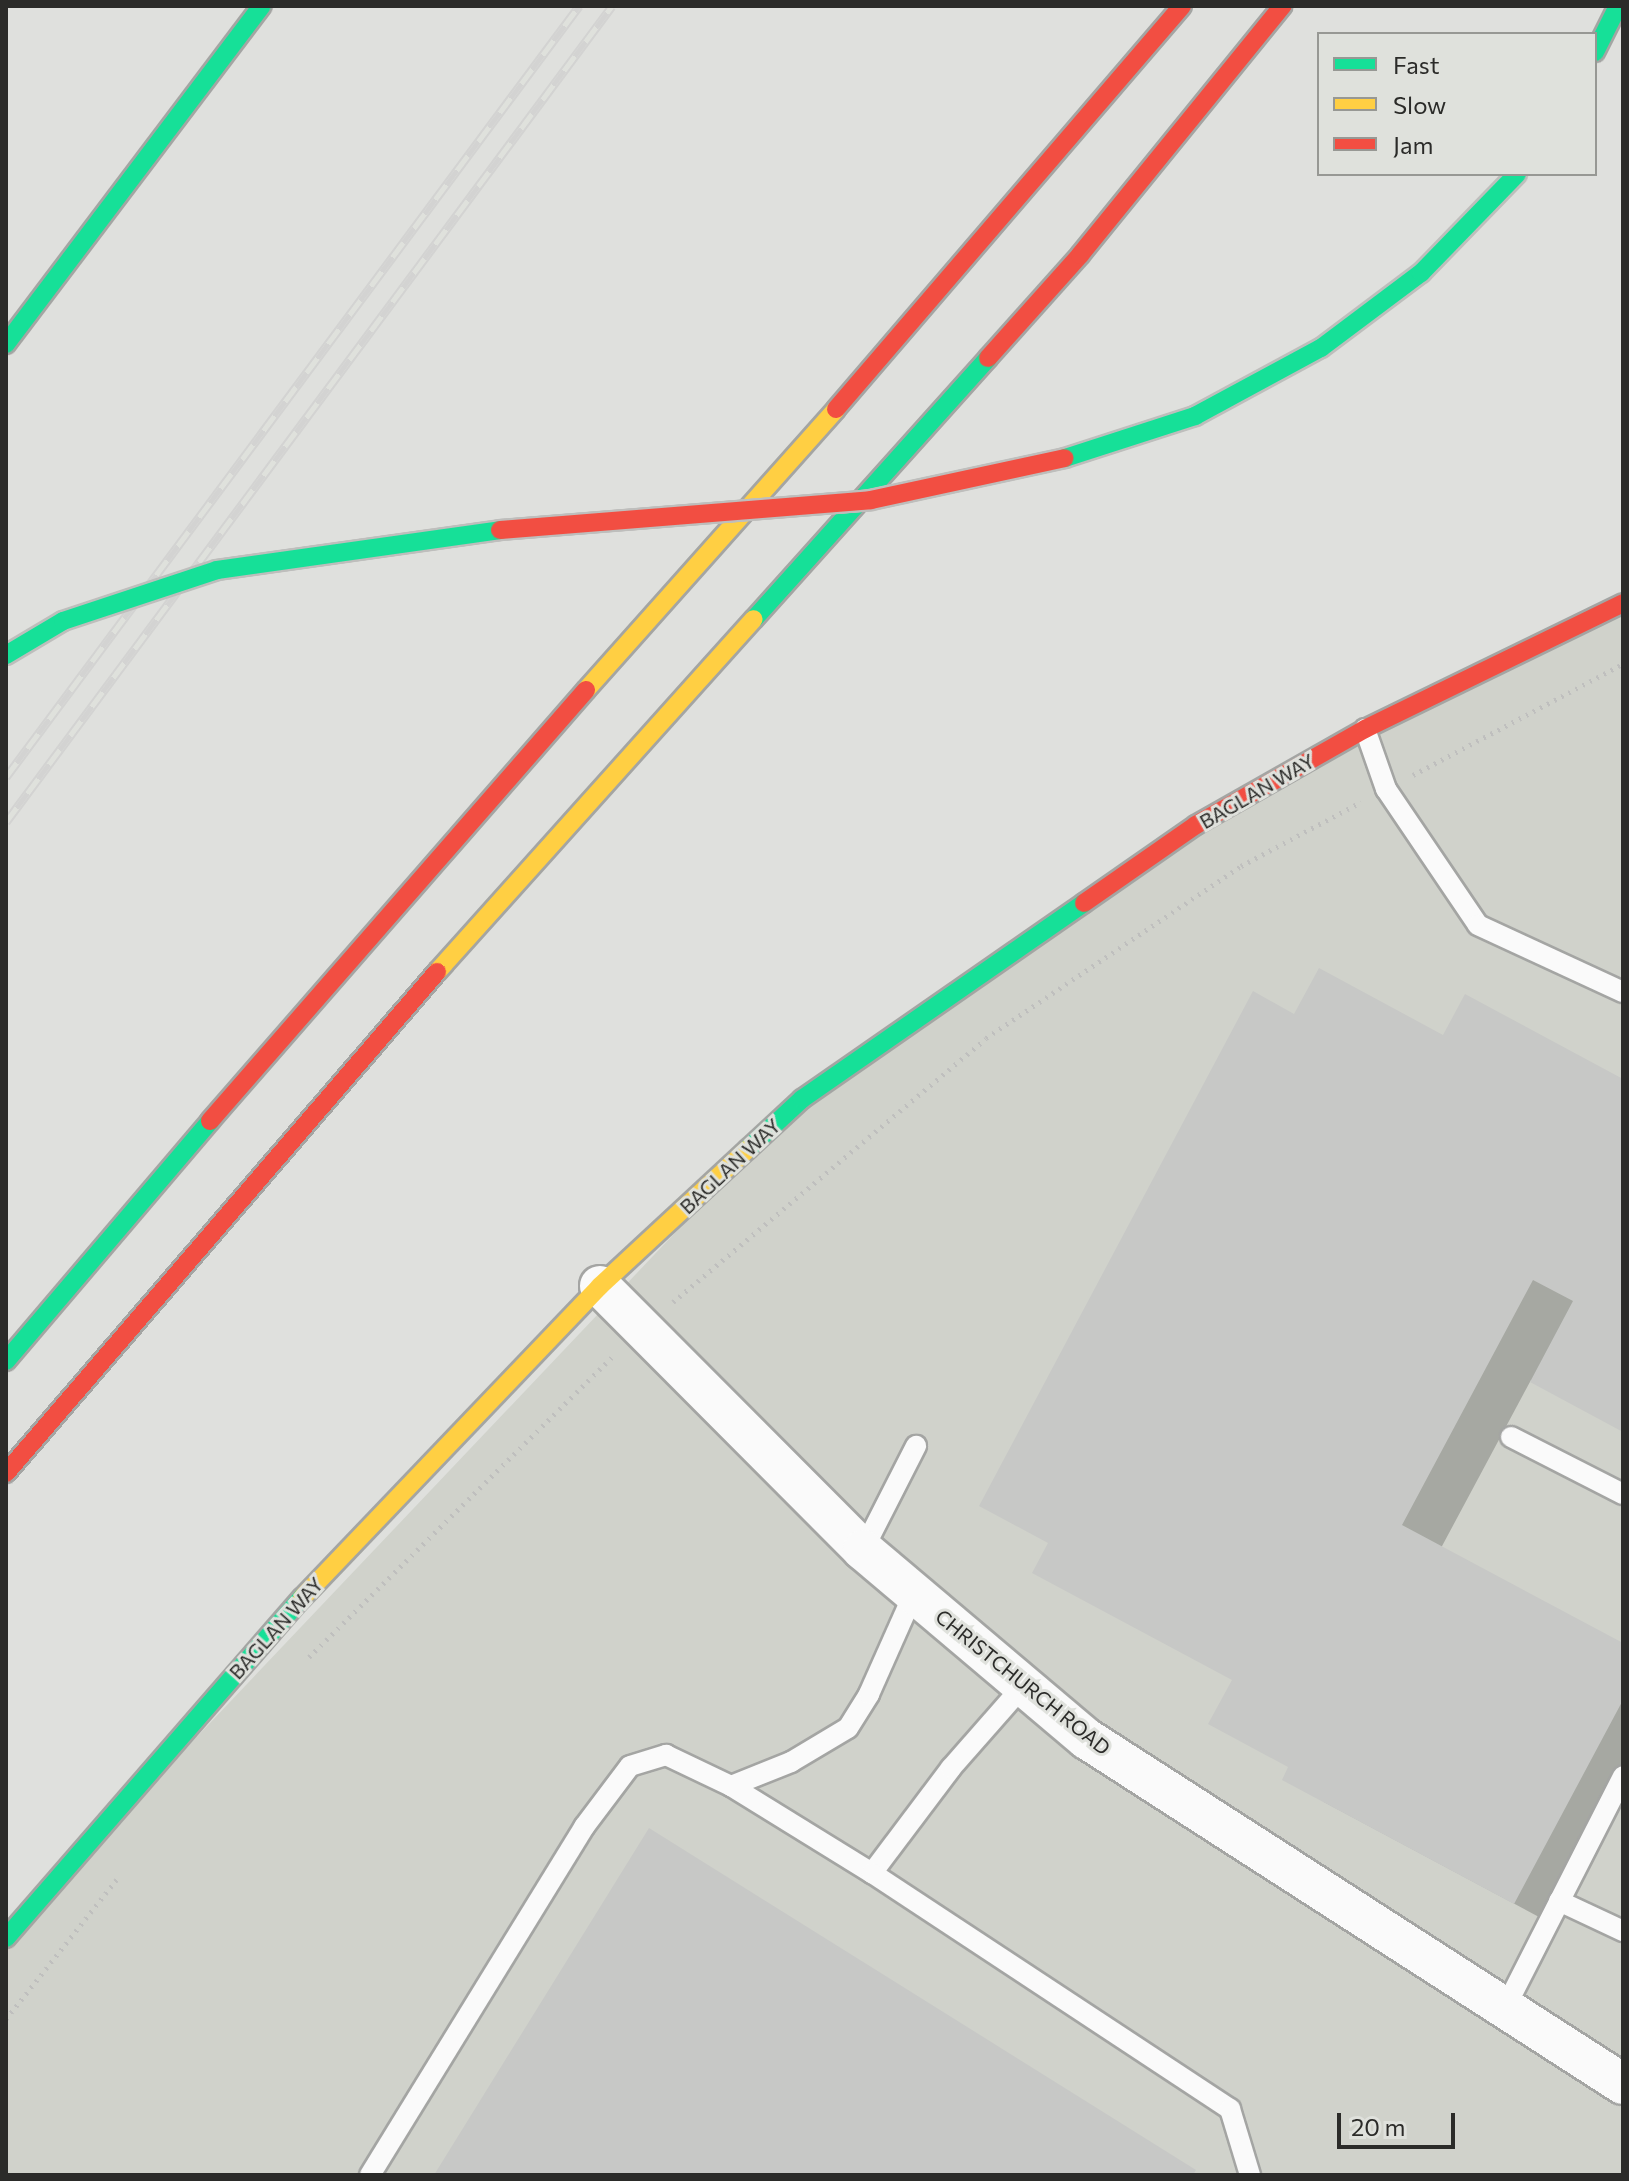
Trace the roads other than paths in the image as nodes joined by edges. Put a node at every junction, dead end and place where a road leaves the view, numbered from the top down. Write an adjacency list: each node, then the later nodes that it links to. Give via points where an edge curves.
1 (262, 6): 7 (main road)
2 (1182, 6): 13 (main road, via 917,318 383,917)
3 (1282, 6): 16 (main road, via 1080,255 441,968)
4 (1618, 6): 5 (main road)
5 (1597, 48)
6 (1515, 176): 9 (main road, bridge, via 1421,273 1321,348 1195,416 1037,467 871,500 441,535 217,570 63,621)
7 (6, 344)
8 (1623, 603): 10 (main road, BAGLAN WAY)
9 (6, 655)
10 (1365, 729): 11 (lane, via 1386,789 1478,925); 12 (main road, BAGLAN WAY, via 1196,825 802,1099)
11 (1623, 992)
12 (600, 1286): 18 (street, CHRISTCHURCH ROAD); 26 (main road, BAGLAN WAY, via 287,1613)
13 (6, 1361)
14 (1511, 1437): 17 (lane)
15 (916, 1446): 18 (lane)
16 (6, 1473)
17 (1623, 1494)
18 (863, 1550): 19 (street, CHRISTCHURCH ROAD)
19 (914, 1593): 20 (street, CHRISTCHURCH ROAD); 22 (lane, via 848,1728 791,1762)
20 (1024, 1685): 23 (lane, via 951,1768); 27 (street, CHRISTCHURCH ROAD, via 1087,1739)
21 (1623, 1776): 24 (lane)
22 (731, 1786): 23 (lane); 29 (lane, via 666,1755 630,1766 584,1827)
23 (872, 1873): 30 (lane, via 1230,2109)
24 (1559, 1901): 25 (lane); 27 (lane)
25 (1623, 1931)
26 (6, 1938)
27 (1505, 2008): 28 (street, CHRISTCHURCH ROAD)
28 (1623, 2084)
29 (370, 2175)
30 (1250, 2175)

